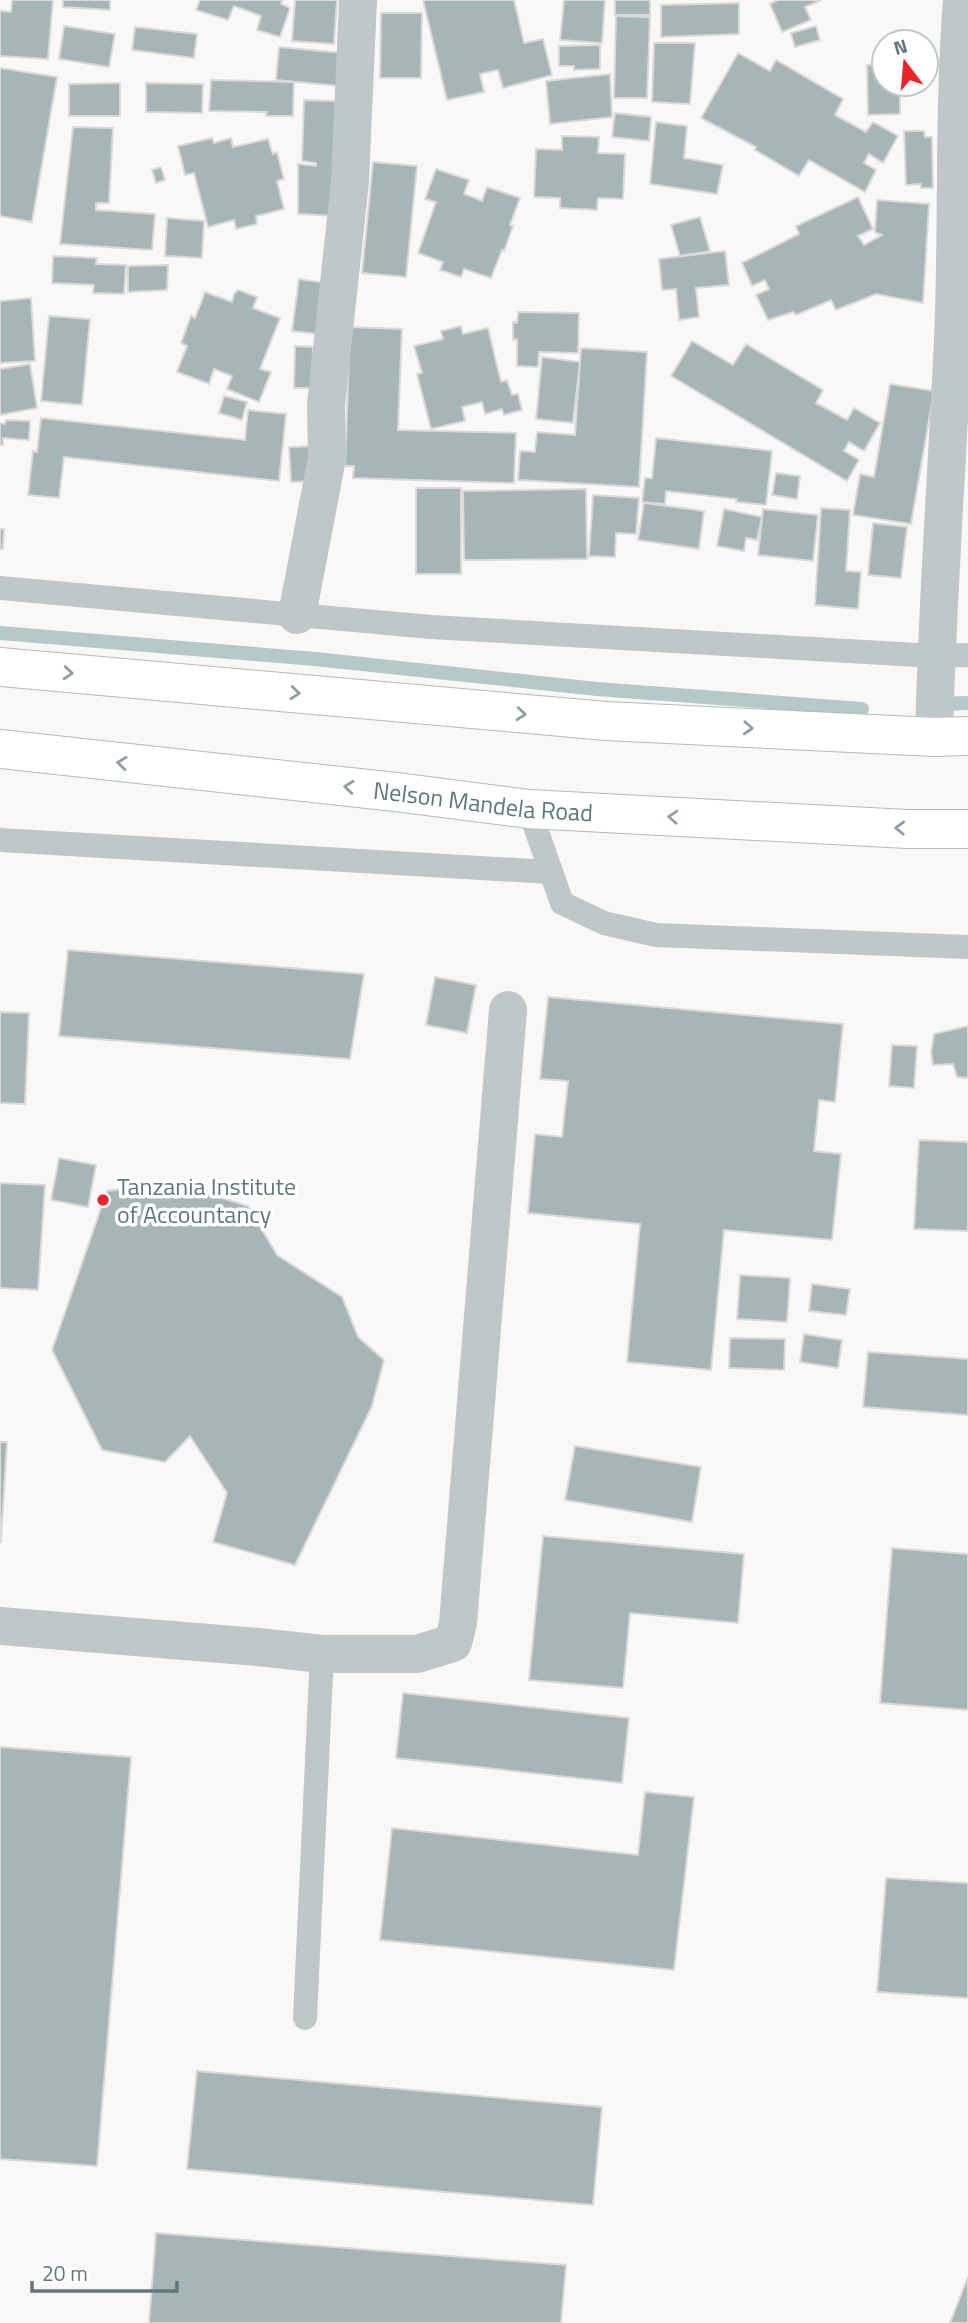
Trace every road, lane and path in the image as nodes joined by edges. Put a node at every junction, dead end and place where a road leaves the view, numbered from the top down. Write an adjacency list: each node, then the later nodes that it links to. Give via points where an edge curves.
1 (358, 0): 5 (street, via 350,181 326,405 327,458)
2 (962, 0): 3 (street)
3 (963, 57): 6 (street, via 953,337)
4 (0, 588): 5 (lane)
5 (297, 615): 6 (lane, via 431,627)
6 (952, 656): 8 (street)
7 (0, 667): 8 (main road, one-way to 8, via 606,721)
8 (951, 736)
9 (0, 749): 10 (main road, Nelson Mandela Road, one-way to 9)
10 (529, 809): 11 (main road, Nelson Mandela Road, one-way to 10); 13 (lane)
11 (968, 829)
12 (0, 840): 13 (lane)
13 (550, 872): 14 (lane, via 562,903 604,923 656,935)
14 (968, 947)
15 (508, 1010): 17 (street, via 453,1643 417,1654)
16 (0, 1626): 17 (street)
17 (322, 1654): 18 (lane)
18 (305, 2018)

